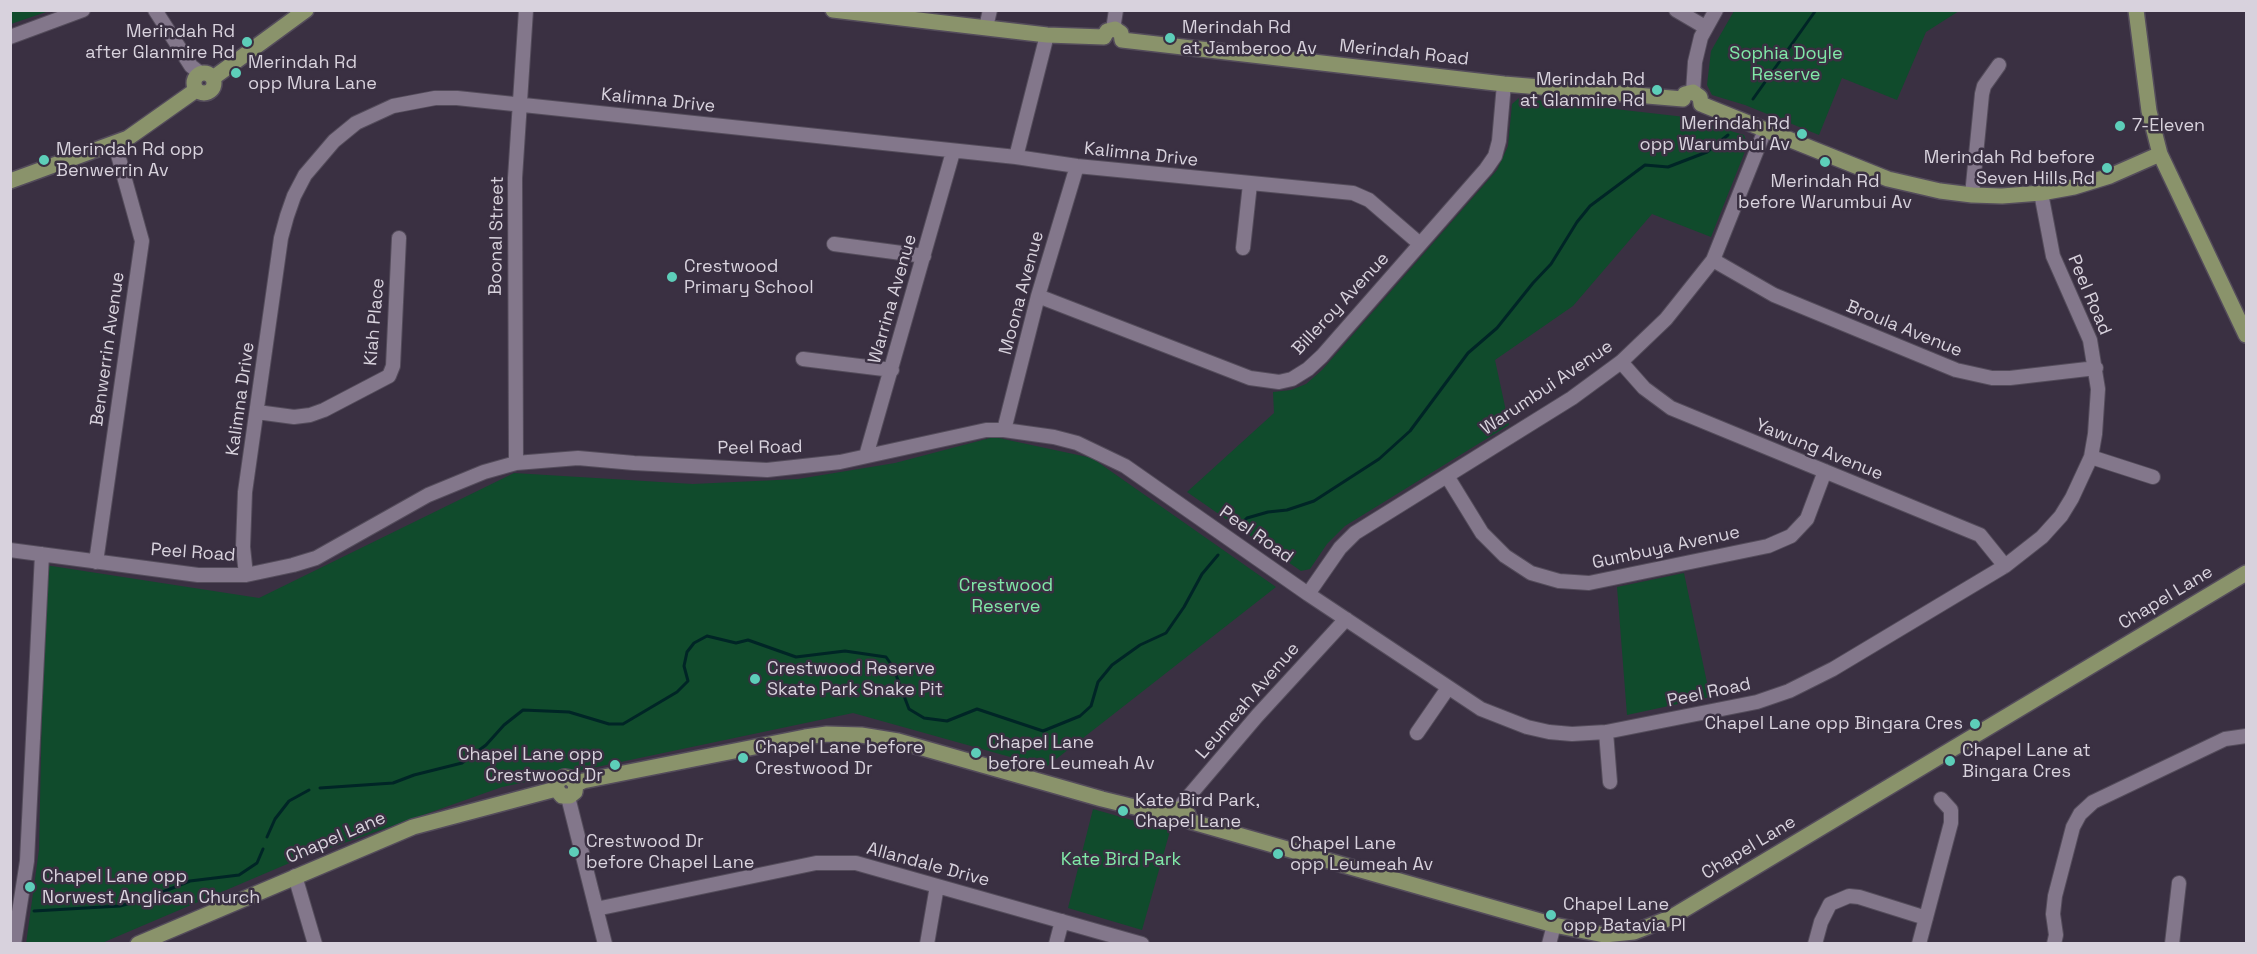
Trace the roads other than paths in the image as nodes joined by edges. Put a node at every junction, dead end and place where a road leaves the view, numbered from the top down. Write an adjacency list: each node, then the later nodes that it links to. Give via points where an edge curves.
1 (83, 10): 15 (street)
2 (154, 10): 17 (street, via 191,66)
3 (306, 10): 17 (main road)
4 (526, 10): 20 (street, Boonal Street)
5 (834, 10): 11 (main road, Merindah Road)
6 (990, 10): 11 (street)
7 (1116, 10): 14 (street)
8 (1676, 10): 12 (street)
9 (1716, 10): 12 (street)
10 (2136, 10): 24 (main road, via 2149,111)
11 (986, 27): 13 (main road, Merindah Road)
12 (1705, 27): 19 (street, via 1695,62)
13 (1047, 35): 14 (main road, Merindah Road); 25 (street)
14 (1114, 35): 18 (main road, Merindah Road)
15 (10, 37)
16 (1999, 65): 30 (street, via 1982,94)
17 (206, 75): 22 (main road, via 214,86 211,91 196,90)
18 (1504, 84): 19 (main road, Merindah Road); 33 (street, Billeroy Avenue, via 1495,156)
19 (1692, 98): 21 (main road, Merindah Road)
20 (519, 104): 23 (street, Kalimna Drive); 43 (street, Kalimna Drive, via 435,98 393,106 356,123 319,156 294,196 281,238); 47 (street, Boonal Street, via 515,178)
21 (1765, 130): 30 (main road, Merindah Road, via 1888,178); 36 (street, Warumbui Avenue)
22 (115, 144): 27 (main road); 53 (street, Benwerrin Avenue, via 142,241)
23 (953, 152): 25 (street, Kalimna Drive); 35 (street, Warrina Avenue)
24 (2160, 154): 29 (main road, Merindah Road, via 2110,176); 38 (main road)
25 (1016, 158): 26 (street, Kalimna Drive)
26 (1077, 166): 28 (street, Kalimna Drive); 37 (street, Moona Avenue)
27 (10, 182)
28 (1250, 184): 33 (street, Kalimna Drive, via 1353,193 1369,200); 34 (street)
29 (2041, 193): 30 (main road, Merindah Road); 41 (street, Peel Road, via 2053,256 2090,340)
30 (1972, 195)
31 (399, 238): 43 (street, Kiah Place, via 393,366 389,376 309,415)
32 (834, 244): 35 (street)
33 (1420, 244): 37 (street, Billeroy Avenue, via 1322,356 1292,379 1279,382 1250,378)
34 (1243, 248)
35 (924, 256): 42 (street, Warrina Avenue)
36 (1713, 260): 40 (street, Warumbui Avenue, via 1666,319); 41 (street, Broula Avenue, via 1774,295 1956,370 2010,378)
37 (1038, 297): 44 (street, Moona Avenue)
38 (2247, 335)
39 (803, 358): 42 (street)
40 (1621, 362): 48 (street, Yawung Avenue, via 1644,388 1671,408); 49 (street, Warumbui Avenue, via 1572,398)
41 (2096, 368): 46 (street, Peel Road, via 2098,409)
42 (892, 370): 45 (street, Warrina Avenue)
43 (257, 412): 56 (street, Kalimna Drive, via 243,521)
44 (1004, 430): 45 (street, Peel Road, via 986,430); 57 (street, Peel Road, via 1077,443 1125,466)
45 (866, 456): 47 (street, Peel Road, via 767,470 578,458)
46 (2091, 457): 50 (street); 54 (street, Peel Road, via 2061,516 2042,537)
47 (516, 463): 56 (street, Peel Road, via 428,495 316,558)
48 (1825, 471): 49 (street, Gumbuya Avenue, via 1806,519 1791,536 1768,546 1589,583 1558,581 1531,573 1505,556 1482,533); 54 (street, Yawung Avenue, via 1980,535)
49 (1447, 476): 57 (street, Warumbui Avenue, via 1347,540)
50 (2153, 477)
51 (10, 550): 52 (street)
52 (42, 555): 53 (street, Peel Road); 74 (street, via 27,861)
53 (96, 562): 56 (street, Peel Road, via 198,575)
54 (2005, 566): 60 (street, Peel Road, via 1789,691 1757,702)
55 (2247, 573): 73 (main road, Chapel Lane, via 1670,918 1620,934 1589,934)
56 (246, 575)
57 (1308, 594): 58 (street, Peel Road)
58 (1346, 619): 59 (street, Peel Road); 66 (street, Leumeah Avenue, via 1183,803)
59 (1448, 688): 60 (street, Peel Road, via 1481,709 1527,727 1572,734); 61 (street)
60 (1606, 732): 63 (street)
61 (1417, 733)
62 (2247, 736): 84 (street, via 2225,739 2093,802 2080,814 2055,896)
63 (1610, 782)
64 (567, 790): 66 (main road, Chapel Lane, via 583,780 805,737 854,734 898,741 1102,799); 67 (main road, Chapel Lane, via 468,810 413,827); 70 (street)
65 (1941, 799): 71 (street, via 1957,808)
66 (1180, 815): 73 (main road, Chapel Lane)
67 (295, 876): 75 (main road, Chapel Lane); 76 (street)
68 (2179, 883): 85 (street)
69 (937, 886): 70 (street, Allandale Drive, via 856,863 816,863); 72 (street, Allandale Drive); 78 (street)
70 (596, 909): 77 (street)
71 (1926, 918): 82 (street, via 1849,896 1830,904); 83 (street)
72 (1062, 921): 79 (street); 80 (street, Allandale Drive)
73 (1554, 925): 81 (street)
74 (14, 944)
75 (138, 944)
76 (315, 944)
77 (605, 944)
78 (927, 944)
79 (1056, 944)
80 (1142, 944)
81 (1549, 944)
82 (1815, 944)
83 (1919, 944)
84 (2054, 944)
85 (2172, 944)

